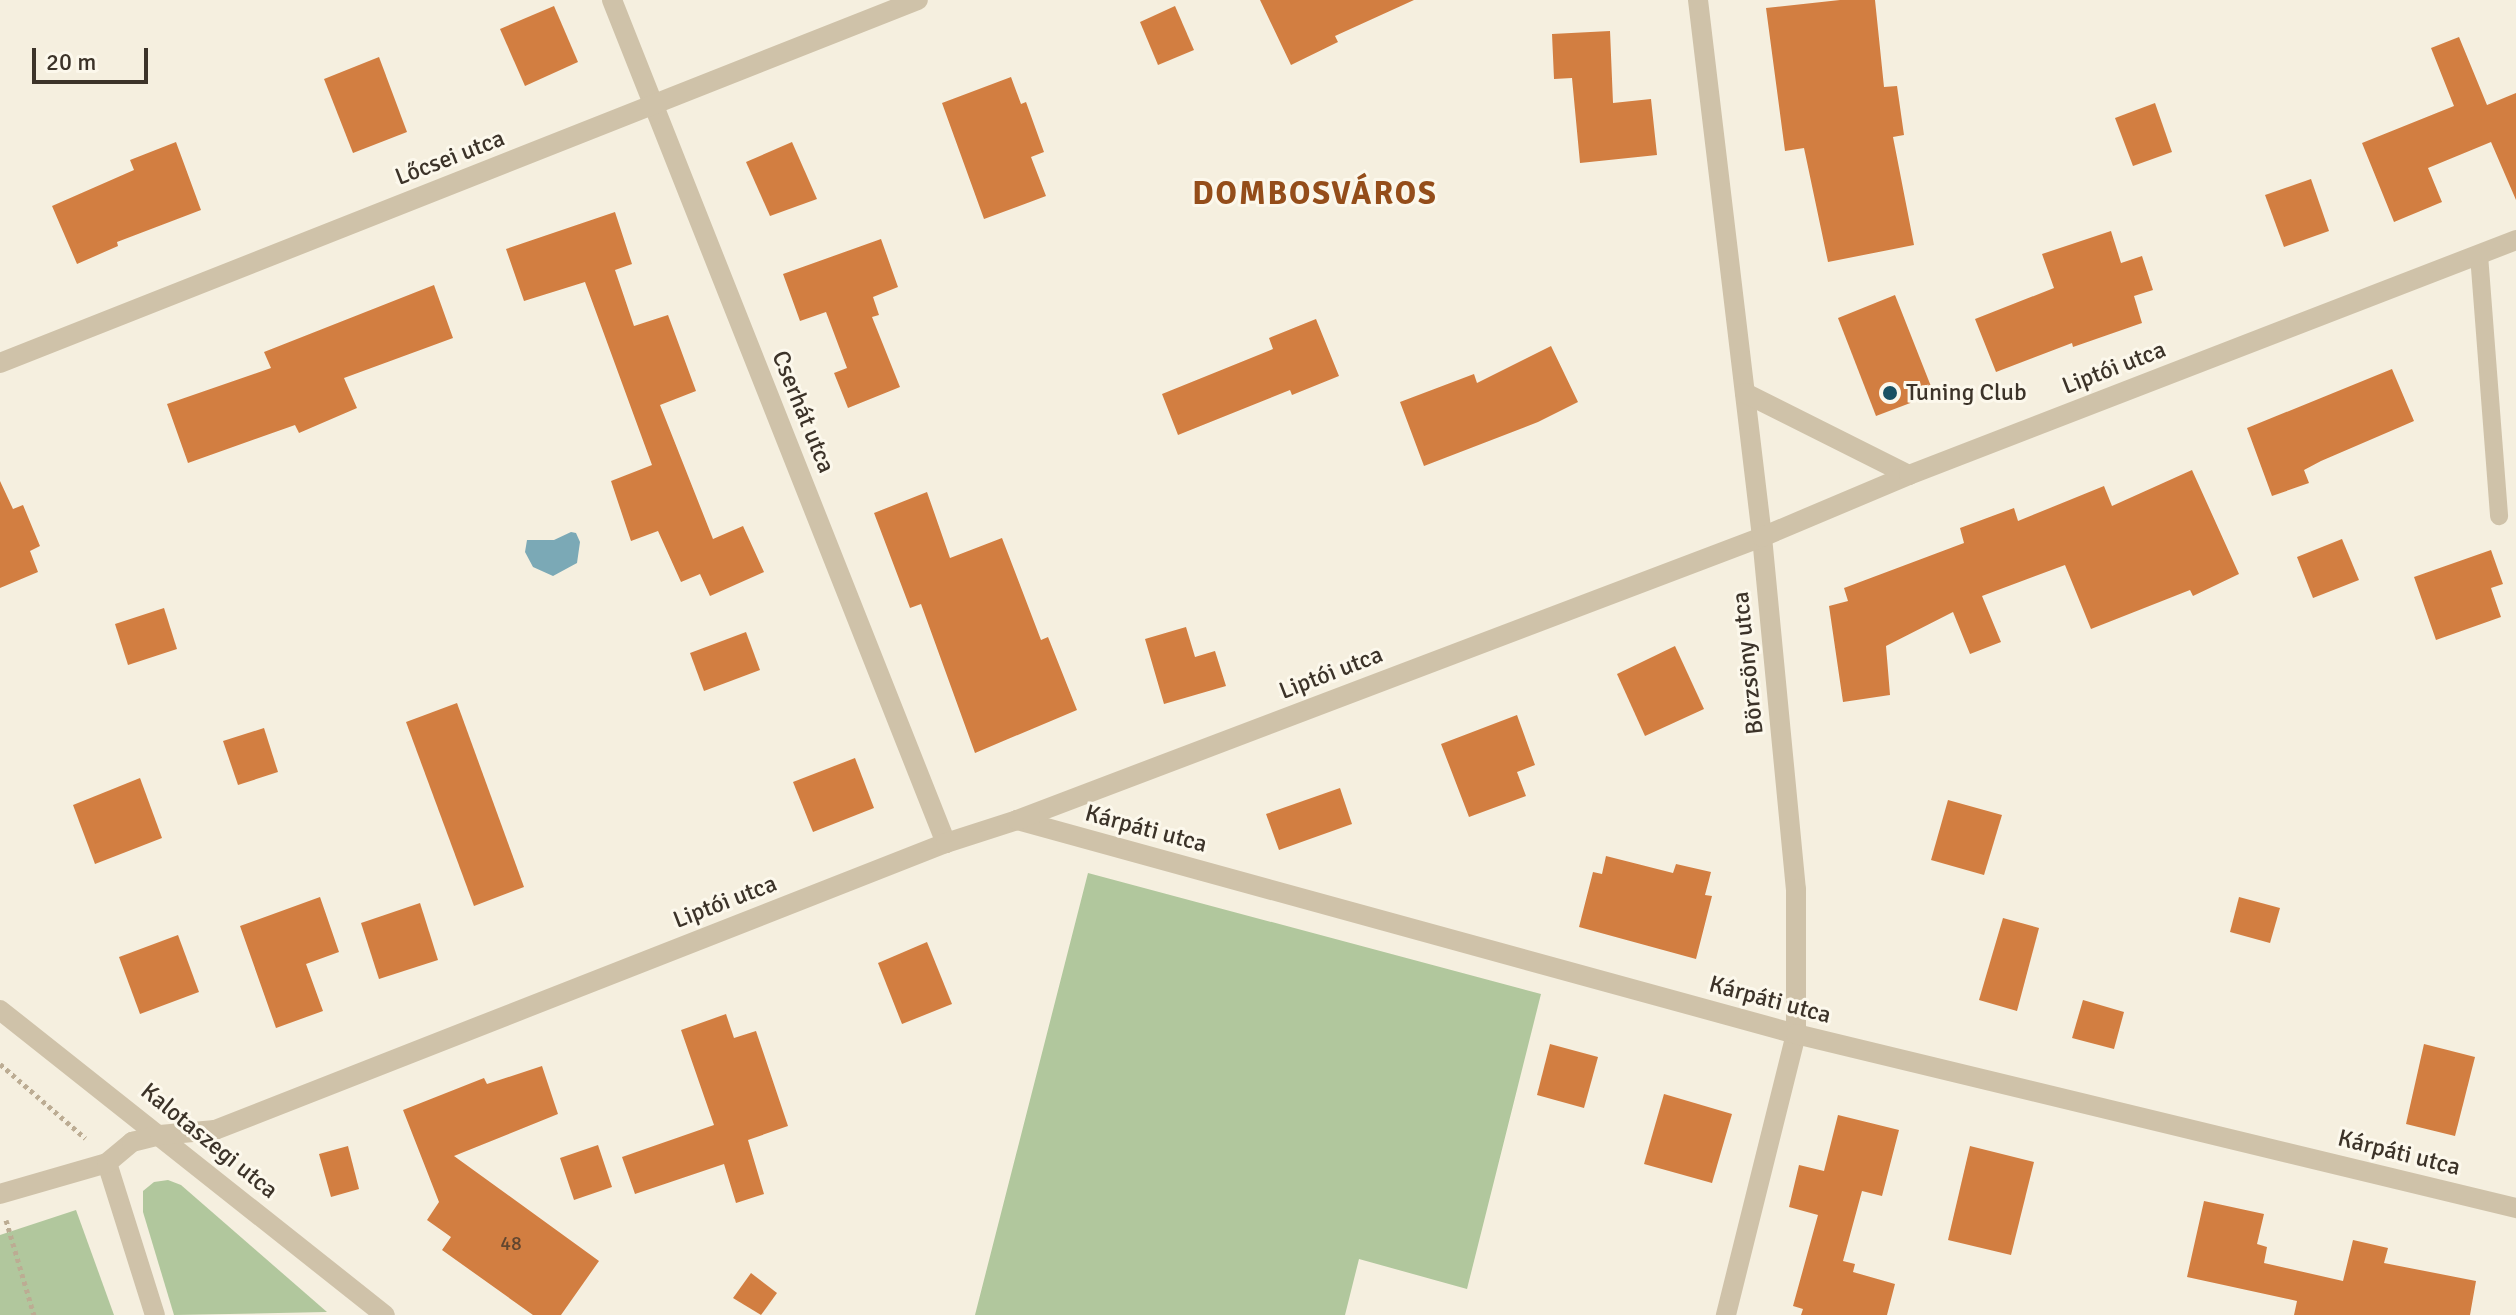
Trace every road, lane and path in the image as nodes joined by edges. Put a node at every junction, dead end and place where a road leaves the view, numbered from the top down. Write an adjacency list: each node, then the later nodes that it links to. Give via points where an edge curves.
1 (612, 0): 4 (street, Cserhát utca)
2 (918, 0): 4 (street, Lőcsei utca)
3 (1698, 0): 8 (street, Börzsöny utca)
4 (653, 106): 7 (street, Lőcsei utca); 13 (street, Cserhát utca)
5 (2516, 240): 6 (street, Liptói utca)
6 (2479, 255): 9 (street, Liptói utca); 10 (lane)
7 (0, 363)
8 (1745, 393): 9 (street); 11 (street, Börzsöny utca)
9 (1909, 475): 11 (street, Liptói utca)
10 (2499, 516)
11 (1762, 537): 12 (street, Liptói utca); 15 (street, Börzsöny utca, via 1796,889)
12 (1017, 820): 13 (street, Liptói utca); 15 (street, Kárpáti utca)
13 (946, 843): 17 (street, Liptói utca, via 215,1130)
14 (0, 1010): 17 (street, Kalotaszegi utca)
15 (1796, 1034): 20 (street, Kárpáti utca); 24 (street, Börzsöny utca)
16 (0, 1064): 18 (path, via 77,1129)
17 (160, 1135): 18 (street, Liptói utca, via 132,1142); 23 (street, Kalotaszegi utca)
18 (107, 1163): 19 (street, Liptói utca); 22 (street)
19 (2, 1202): 21 (path)
20 (2516, 1208)
21 (34, 1315)
22 (155, 1315)
23 (385, 1315)
24 (1726, 1315)

